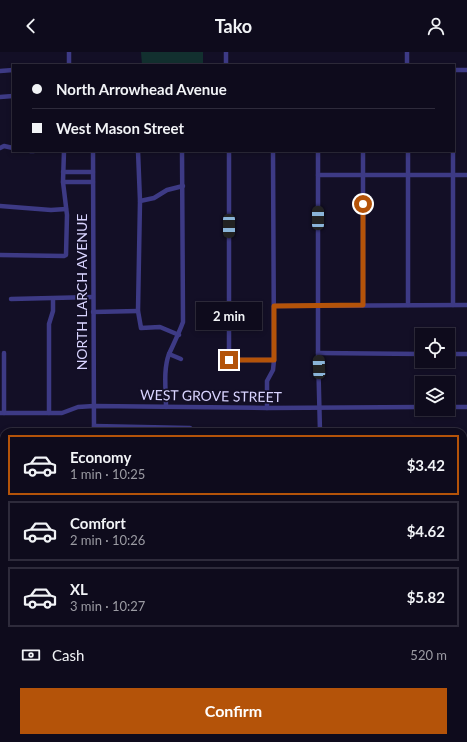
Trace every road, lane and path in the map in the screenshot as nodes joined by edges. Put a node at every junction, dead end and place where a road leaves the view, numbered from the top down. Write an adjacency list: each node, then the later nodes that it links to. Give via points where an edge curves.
1 (69, 52): 4 (street)
2 (226, 52): 5 (street)
3 (407, 52): 6 (street)
4 (69, 64)
5 (226, 64)
6 (407, 64)
7 (0, 70): 8 (street)
8 (12, 70)
9 (455, 70): 10 (street)
10 (467, 70)
11 (12, 96): 12 (street)
12 (0, 97)
13 (0, 148): 14 (street)
14 (12, 148)
15 (64, 152): 25 (street)
16 (93, 152): 26 (street, NORTH LARCH AVENUE)
17 (138, 152): 35 (street)
18 (182, 152): 34 (street)
19 (229, 152): 58 (street, via 229,360)
20 (272, 152): 47 (street)
21 (318, 152): 27 (street)
22 (363, 152): 28 (street)
23 (408, 152): 29 (street)
24 (453, 152): 30 (street)
25 (63, 172): 26 (street); 32 (street)
26 (93, 172): 33 (street, NORTH LARCH AVENUE)
27 (318, 175): 28 (street); 42 (street)
28 (363, 175): 29 (street); 43 (street)
29 (408, 175): 30 (street); 44 (street)
30 (453, 175): 31 (street); 45 (street)
31 (467, 175)
32 (63, 182): 33 (street); 37 (street)
33 (93, 182): 39 (street, NORTH LARCH AVENUE)
34 (183, 186): 35 (street); 50 (street, via 183,322)
35 (140, 201): 48 (street)
36 (0, 206): 37 (street)
37 (66, 209): 38 (street, via 64,256)
38 (0, 254)
39 (93, 297): 41 (street); 49 (street, NORTH LARCH AVENUE)
40 (11, 299): 41 (street)
41 (52, 299): 67 (street, via 49,324)
42 (318, 305): 43 (street); 47 (street); 52 (street)
43 (363, 305): 44 (street)
44 (408, 305): 45 (street)
45 (453, 305): 46 (street)
46 (467, 305)
47 (274, 306): 58 (street)
48 (138, 311): 49 (street); 50 (street, via 141,328 160,327)
49 (93, 312): 59 (street, NORTH LARCH AVENUE)
50 (179, 335): 53 (street)
51 (4, 353): 66 (street)
52 (318, 353): 54 (street); 65 (street)
53 (169, 354): 57 (street); 60 (street, via 166,369)
54 (415, 354)
55 (455, 354): 56 (street)
56 (467, 354)
57 (181, 359)
58 (274, 360): 64 (street, via 273,370 267,381)
59 (94, 406): 60 (street, WEST GROVE STREET); 67 (street, WEST GROVE STREET); 68 (street, NORTH LARCH AVENUE)
60 (166, 407): 64 (street, WEST GROVE STREET)
61 (415, 407): 65 (street, WEST GROVE STREET)
62 (455, 407): 63 (street)
63 (467, 407)
64 (267, 408): 65 (street, WEST GROVE STREET)
65 (320, 408): 69 (street)
66 (2, 413): 67 (street, WEST GROVE STREET)
67 (49, 413)
68 (94, 428)
69 (320, 428)

